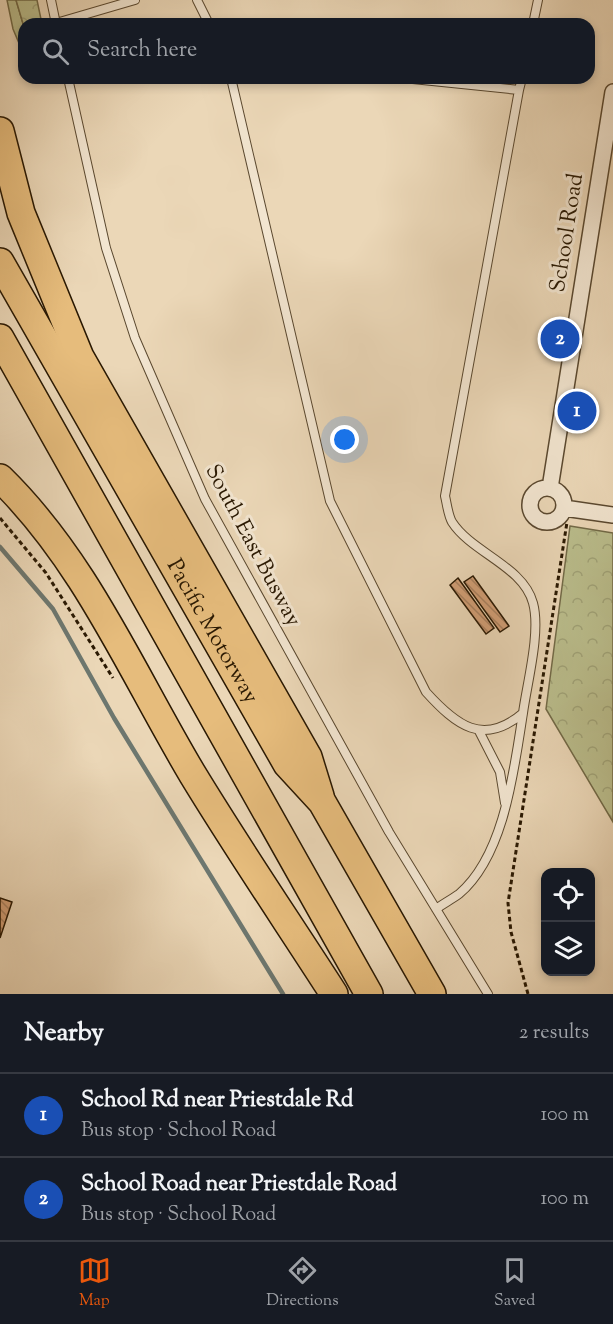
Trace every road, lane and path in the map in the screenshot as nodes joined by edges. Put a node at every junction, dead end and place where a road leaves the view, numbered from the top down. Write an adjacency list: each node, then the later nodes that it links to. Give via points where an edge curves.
1 (51, 0): 5 (lane)
2 (135, 0): 6 (lane)
3 (538, 0): 8 (lane)
4 (195, 1): 7 (lane)
5 (55, 18)
6 (73, 18)
7 (205, 18)
8 (534, 18)
9 (69, 84): 26 (lane, South East Busway, via 106,248 135,338 165,410 205,499 296,668)
10 (232, 84): 23 (lane, via 330,501 426,692 448,716)
11 (461, 84): 13 (lane)
12 (520, 84): 13 (lane)
13 (519, 90): 22 (lane, via 445,496 451,521 472,545 516,577 533,602 535,627)
14 (613, 92): 19 (street, School Road)
15 (0, 131): 24 (highway, via 21,213 80,357 308,757)
16 (0, 262): 24 (highway, Pacific Motorway, via 287,764)
17 (0, 338): 28 (highway, Pacific Motorway)
18 (0, 478): 27 (highway, via 70,560 193,774)
19 (549, 488): 20 (street, via 561,496); 20 (street, via 540,489 532,497 532,514 547,522 558,518)
20 (567, 508): 21 (street); 31 (path, via 508,903 511,932)
21 (613, 515)
22 (523, 713): 23 (lane, via 506,728); 25 (lane, via 512,786)
23 (479, 731): 25 (lane, via 500,772)
24 (322, 802): 29 (highway, Pacific Motorway)
25 (505, 805): 26 (lane, via 490,850 476,875)
26 (436, 909): 30 (lane, South East Busway)
27 (334, 994)
28 (369, 994)
29 (432, 994)
30 (488, 994)
31 (528, 994)

